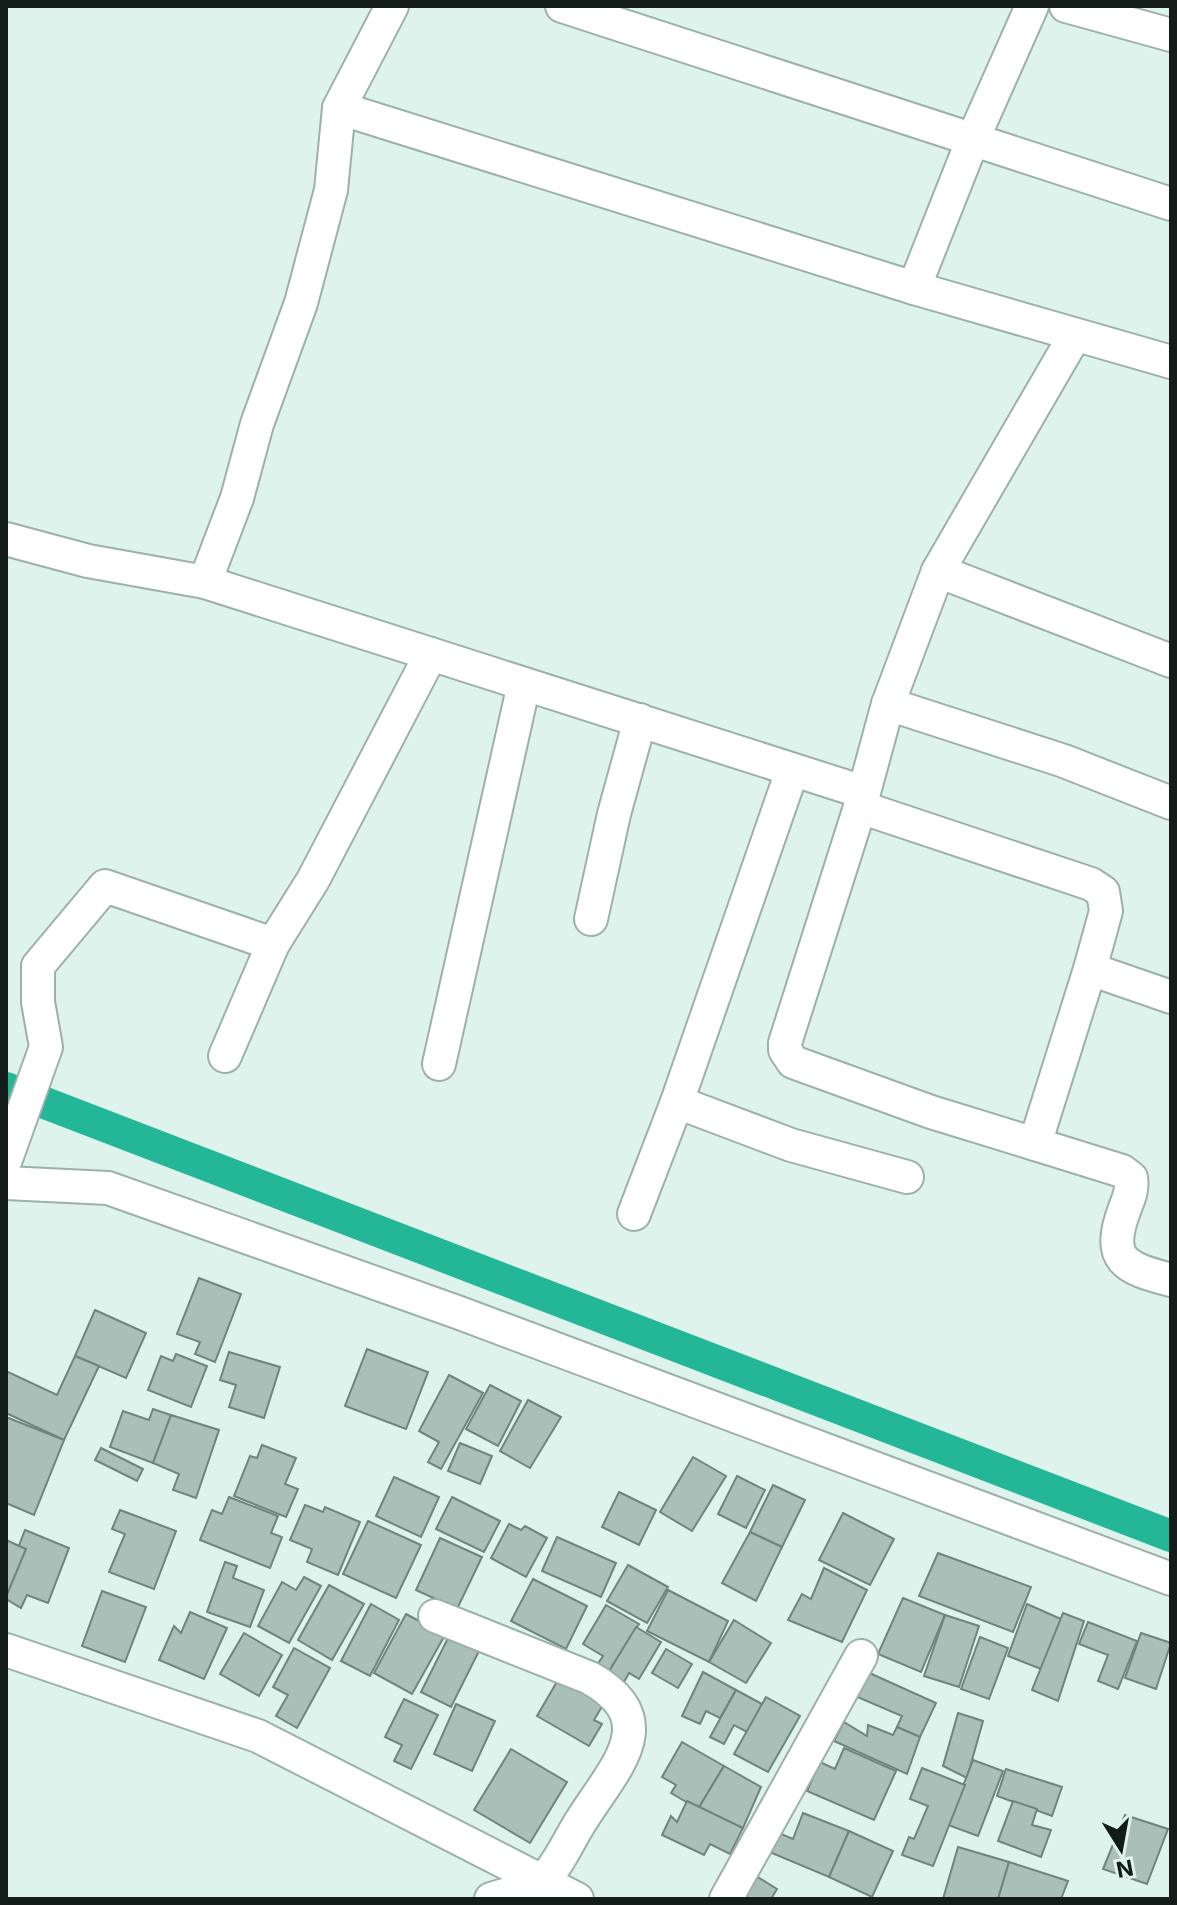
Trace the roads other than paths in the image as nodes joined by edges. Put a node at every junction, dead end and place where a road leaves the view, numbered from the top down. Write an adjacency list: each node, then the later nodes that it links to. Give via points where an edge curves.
1 (392, 6): 6 (street)
2 (562, 6): 7 (street)
3 (1032, 6): 7 (street)
4 (1066, 6): 5 (street)
5 (1171, 35)
6 (339, 108): 9 (street); 14 (street, via 331,190 301,303)
7 (973, 139): 8 (street); 9 (street)
8 (1171, 204)
9 (914, 288): 10 (street)
10 (1075, 335): 11 (street); 13 (street)
11 (1171, 362)
12 (6, 539): 14 (street, via 88,561)
13 (938, 571): 16 (street); 18 (street)
14 (205, 582): 15 (street)
15 (431, 654): 17 (street); 24 (street, via 313,880)
16 (1171, 661)
17 (524, 684): 19 (street); 28 (street)
18 (888, 704): 21 (street); 22 (street, via 1064,761)
19 (640, 720): 20 (street); 23 (street)
20 (792, 771): 21 (street); 29 (street)
21 (861, 800): 25 (street, via 1103,892 1106,911); 30 (street, via 785,1043 787,1057 828,1076)
22 (1171, 803)
23 (591, 919)
24 (273, 944): 27 (street); 31 (street, via 105,886 38,966 46,1047)
25 (1090, 969): 26 (street); 30 (street)
26 (1171, 997)
27 (225, 1056)
28 (439, 1064)
29 (677, 1102): 32 (street, via 791,1145); 34 (street)
30 (1035, 1144): 35 (street, via 1131,1178 1133,1187 1115,1243 1119,1255 1130,1269)
31 (6, 1159)
32 (907, 1177)
33 (6, 1183): 36 (street, via 108,1188 487,1323)
34 (634, 1214)
35 (1171, 1280)
36 (1171, 1579)
37 (435, 1616): 40 (street, via 590,1678 611,1690 627,1709 630,1737 624,1754)
38 (6, 1650): 40 (street, via 258,1736)
39 (861, 1656): 43 (street)
40 (542, 1882): 41 (street); 42 (street)
41 (491, 1899)
42 (577, 1899)
43 (726, 1899)

